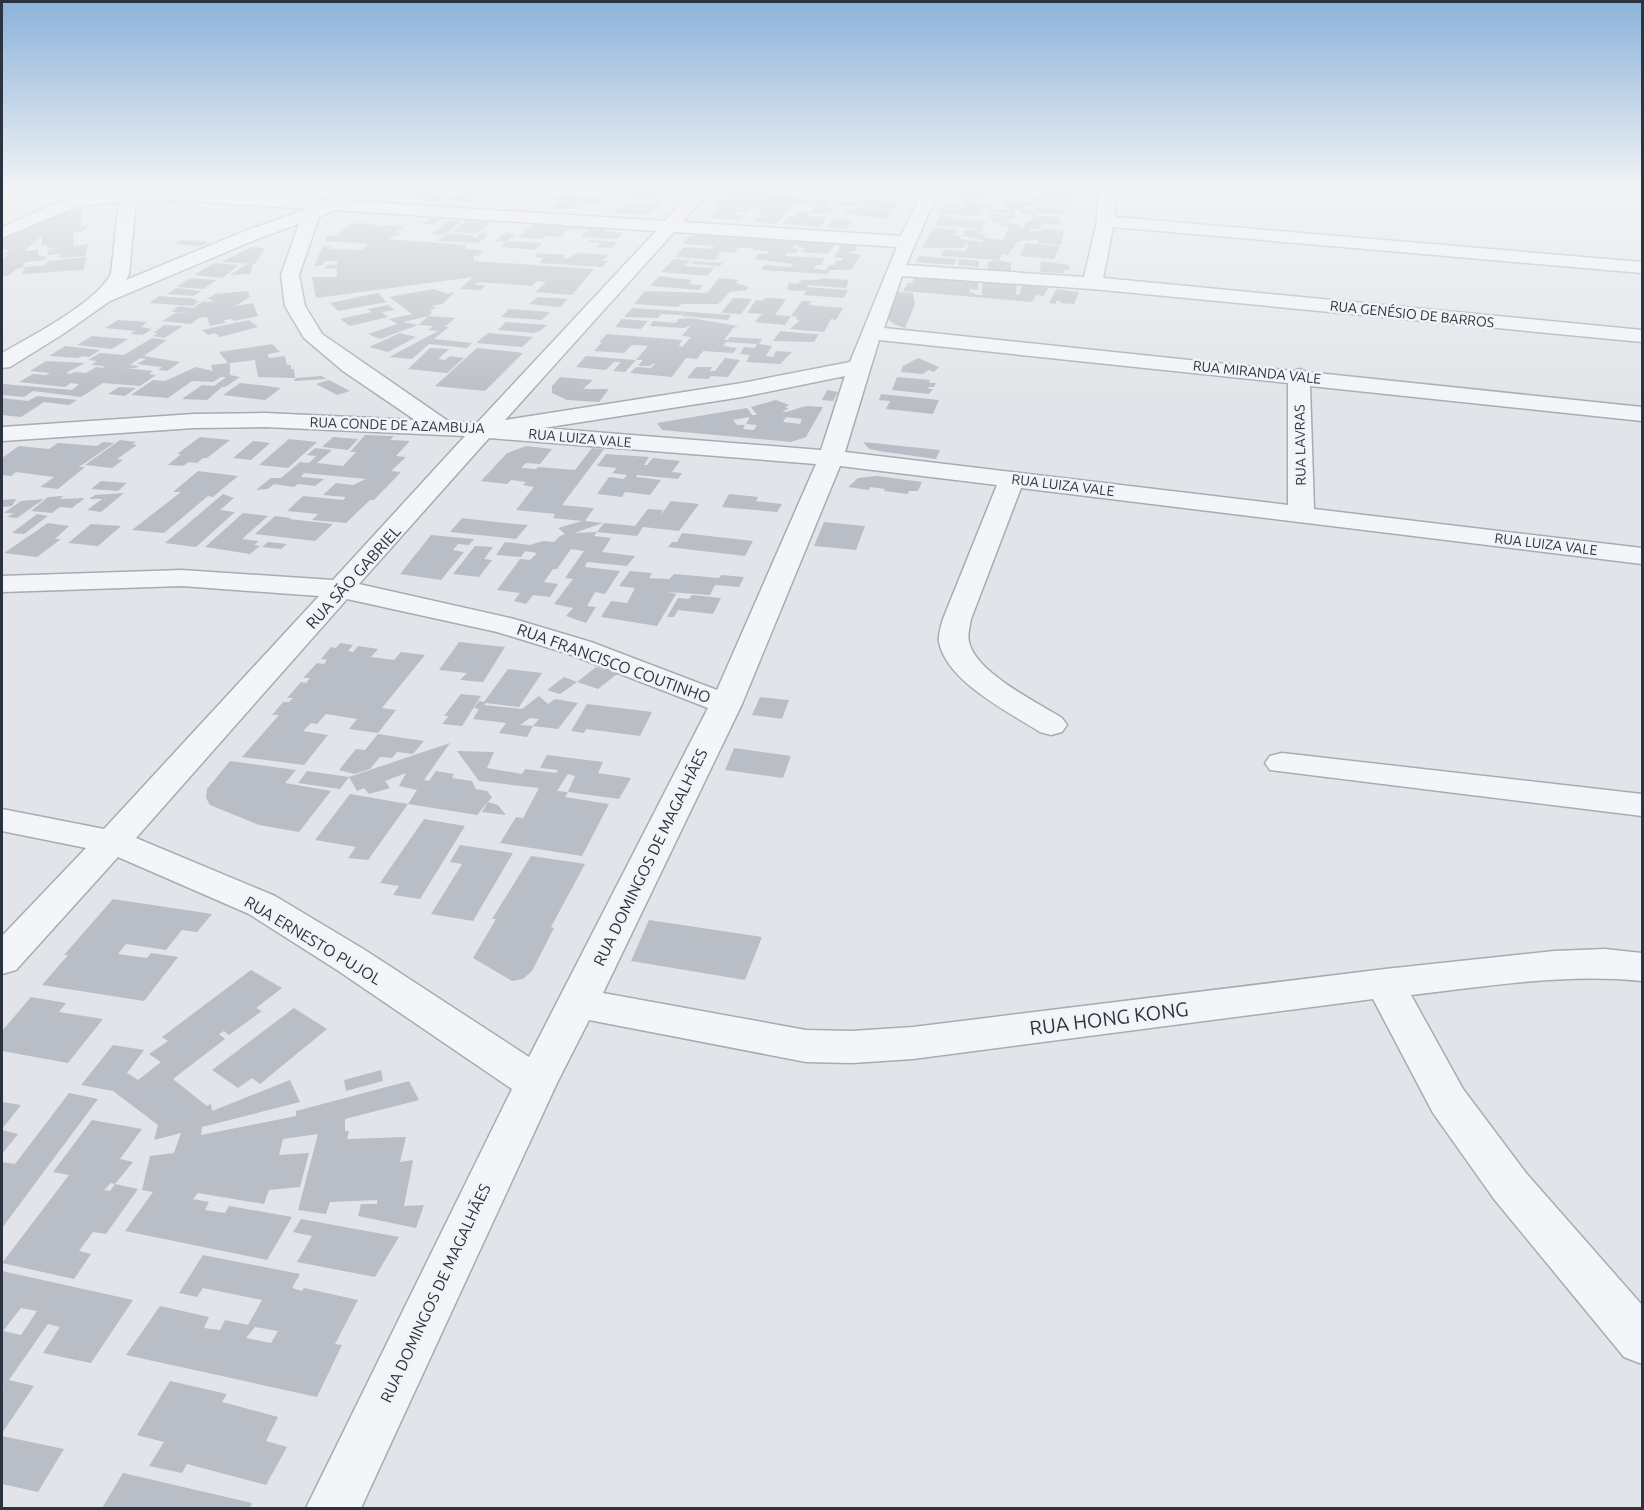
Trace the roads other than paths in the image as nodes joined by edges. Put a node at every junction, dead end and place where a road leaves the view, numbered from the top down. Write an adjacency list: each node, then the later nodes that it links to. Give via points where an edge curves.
1 (122, 260): 10 (street)
2 (193, 260): 8 (street)
3 (295, 260): 19 (street, via 290,275 295,306 314,338)
4 (639, 260): 20 (street, RUA SÃO GABRIEL)
5 (899, 260): 11 (street, RUA DOMINGOS DE MAGALHÃES)
6 (1097, 260): 12 (street)
7 (1566, 260): 9 (street)
8 (178, 267): 10 (street, via 151,271); 13 (street)
9 (1642, 267)
10 (121, 269): 13 (street)
11 (895, 270): 12 (street, RUA GENÉSIO DE BARROS); 15 (street, RUA DOMINGOS DE MAGALHÃES)
12 (1092, 283): 14 (street, RUA GENÉSIO DE BARROS)
13 (104, 297): 16 (street)
14 (1642, 336)
15 (865, 350): 17 (street, RUA MIRANDA VALE); 20 (street, RUA CONDE DE AZAMBUJA, via 742,390); 22 (street, RUA DOMINGOS DE MAGALHÃES)
16 (2, 362)
17 (1299, 376): 18 (street, RUA MIRANDA VALE); 24 (street, RUA LAVRAS)
18 (1642, 414)
19 (442, 428): 20 (street, RUA CONDE DE AZAMBUJA); 21 (street, RUA CONDE DE AZAMBUJA, via 265,420)
20 (483, 430): 22 (street, RUA LUIZA VALE); 27 (street, RUA SÃO GABRIEL)
21 (2, 434)
22 (831, 458): 23 (street, RUA LUIZA VALE); 28 (street, RUA DOMINGOS DE MAGALHÃES)
23 (1012, 479): 24 (street, RUA LUIZA VALE); 29 (street, via 957,619 954,641 962,660 979,677)
24 (1301, 514): 25 (street, RUA LUIZA VALE)
25 (1642, 556)
26 (2, 584): 27 (street, RUA FRANCISCO COUTINHO, via 182,578)
27 (342, 589): 28 (street, RUA FRANCISCO COUTINHO, via 504,625 580,648); 33 (street, RUA SÃO GABRIEL)
28 (726, 704): 37 (street, RUA DOMINGOS DE MAGALHÃES)
29 (1051, 725)
30 (1282, 763): 31 (street)
31 (1642, 806)
32 (2, 820): 33 (street, RUA ERNESTO PUJOL)
33 (114, 842): 34 (street, RUA SÃO GABRIEL); 38 (street, RUA ERNESTO PUJOL, via 262,905)
34 (2, 960)
35 (1642, 967): 36 (street, RUA HONG KONG, via 1605,963 1554,965)
36 (1385, 983): 37 (street, RUA HONG KONG, via 979,1035 852,1047 806,1046); 39 (street, via 1448,1101 1510,1186)
37 (578, 1003): 38 (street, RUA DOMINGOS DE MAGALHÃES)
38 (536, 1083): 40 (street, RUA DOMINGOS DE MAGALHÃES)
39 (1642, 1341)
40 (333, 1509)

